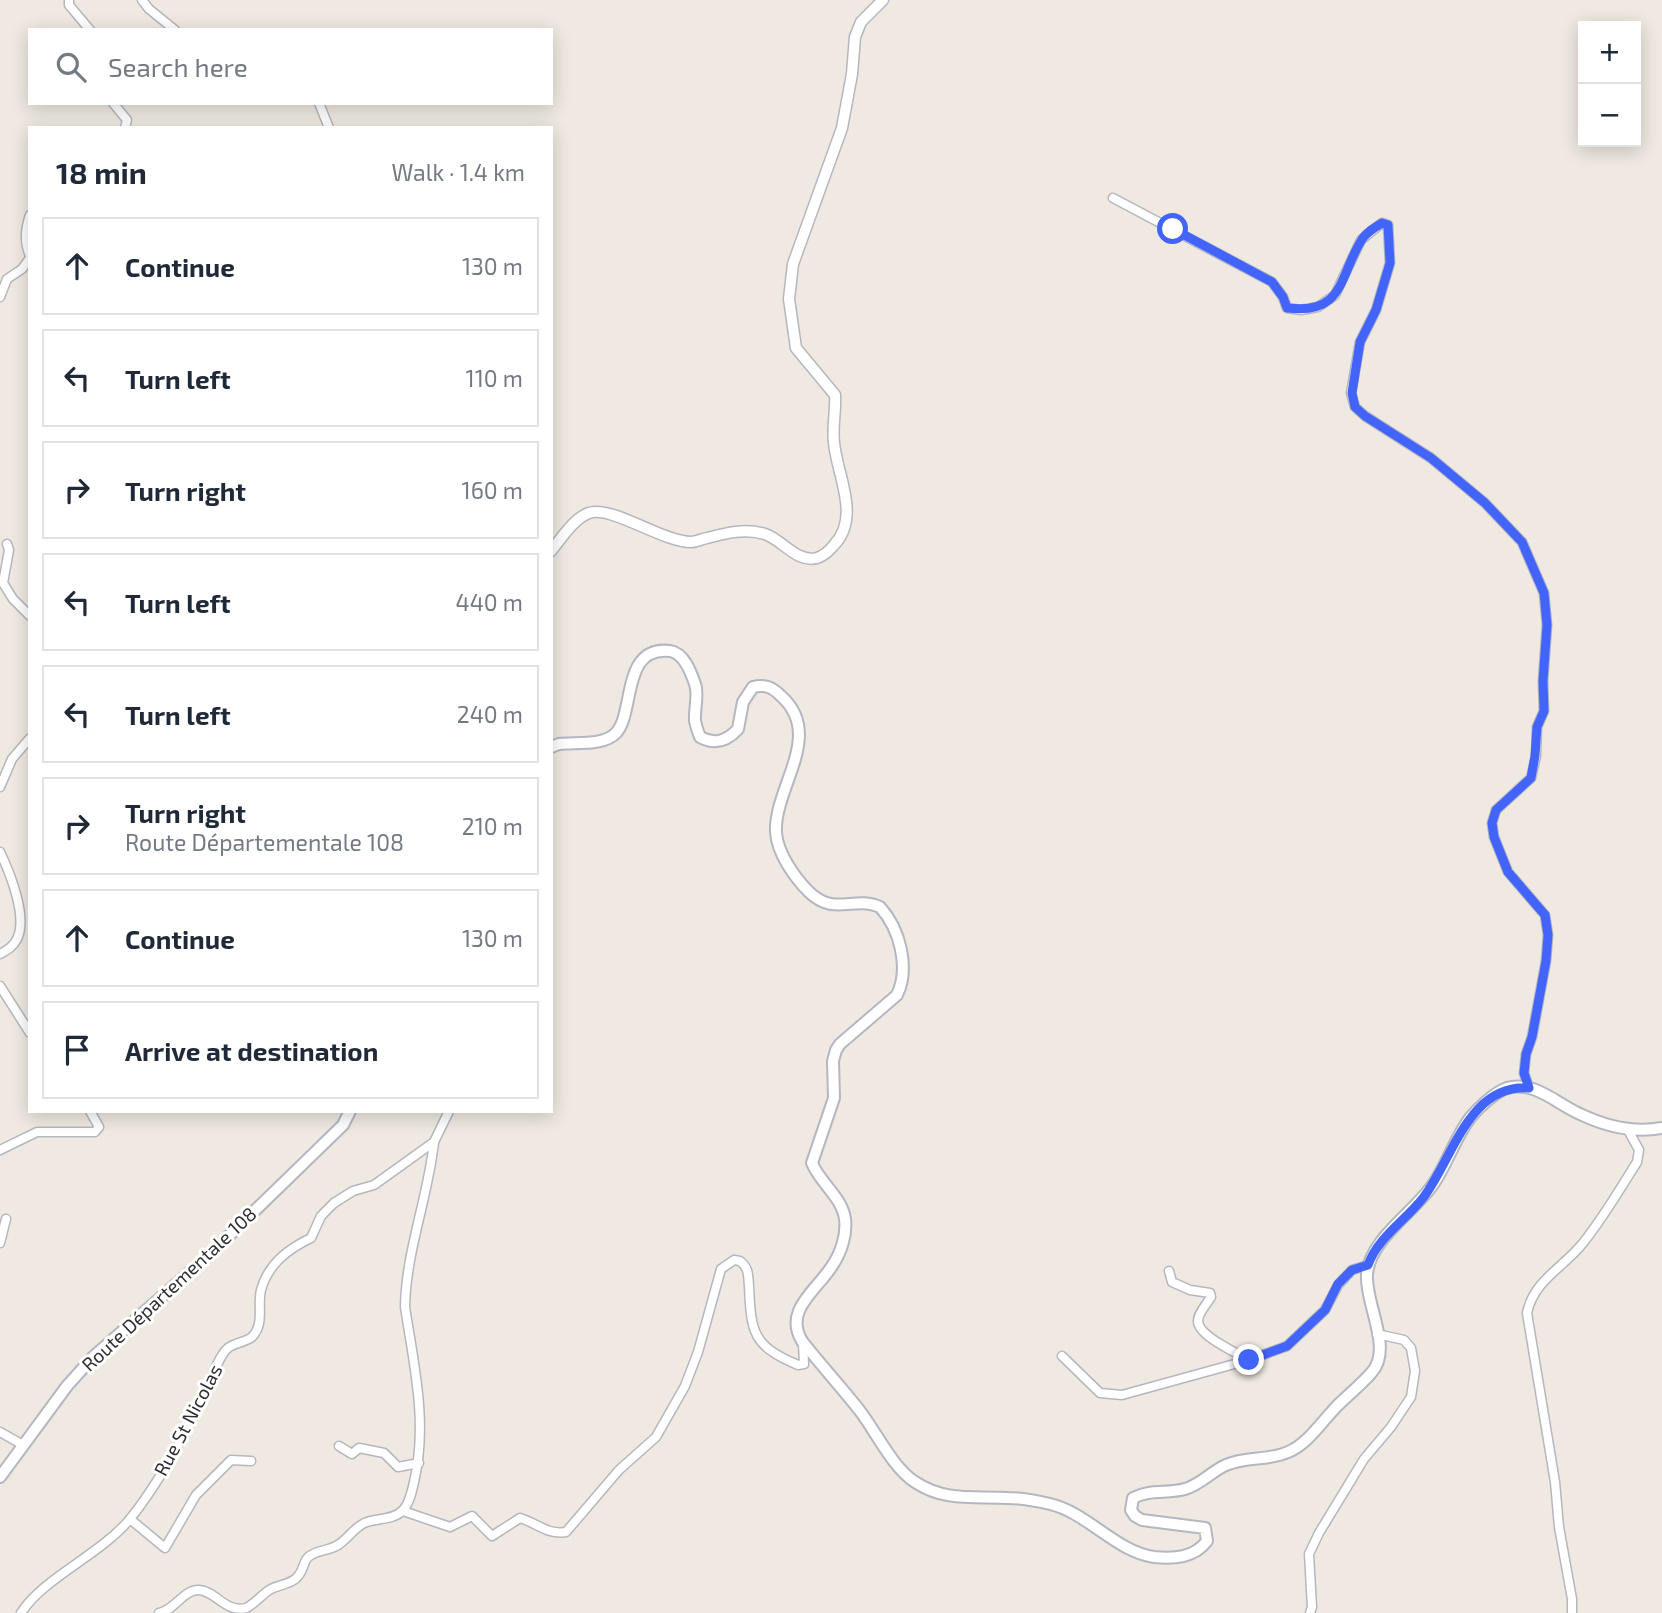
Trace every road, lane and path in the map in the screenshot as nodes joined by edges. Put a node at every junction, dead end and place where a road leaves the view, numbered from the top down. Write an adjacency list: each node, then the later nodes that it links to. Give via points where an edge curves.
1 (69, 0): 4 (street)
2 (142, 0): 5 (street)
3 (883, 0): 16 (street, via 861,22 855,37 842,128 793,264 789,299 796,348 835,395 833,441 847,514 839,540 817,558 802,557 766,535 729,532 691,542 604,512 589,513)
4 (88, 28)
5 (173, 28)
6 (115, 105): 8 (street, via 127,120)
7 (320, 105): 9 (street)
8 (126, 126)
9 (328, 126)
10 (1113, 198): 25 (street, via 1272,282 1287,308 1301,310 1335,295 1361,240 1382,223 1388,225 1390,263 1376,310 1360,342 1352,393 1355,407 1431,458 1485,503 1522,542 1544,593 1544,711 1537,727 1531,778 1496,810 1492,823 1508,872 1545,915 1548,935 1526,1054 1524,1073)
11 (28, 221): 12 (street)
12 (28, 252)
13 (28, 260): 14 (street, via 7,279)
14 (0, 298)
15 (7, 544): 17 (street, via 3,583)
16 (553, 549)
17 (28, 614)
18 (28, 740): 20 (street, via 12,759)
19 (553, 746): 38 (main road, via 616,733 638,666 662,651 676,652 687,664 696,686 695,721 700,737 707,741 730,737 738,729 748,693 753,687 769,687 795,712 800,739 776,820 778,846 811,894 834,905 862,902 880,907 897,935 902,961 897,995 840,1044 833,1061 834,1098 812,1163 841,1207 844,1238 832,1267 800,1307 797,1328)
20 (0, 787)
21 (0, 852): 22 (street, via 18,901 20,929 11,947)
22 (0, 954)
23 (0, 986): 24 (street)
24 (28, 1030)
25 (1529, 1088): 29 (main road, via 1580,1114); 35 (main road, via 1502,1090 1471,1117 1436,1181 1388,1234)
26 (91, 1113): 32 (street, via 99,1127 95,1132 37,1132)
27 (349, 1113): 42 (main road, Route Départementale 108, via 343,1125 207,1257 93,1357)
28 (448, 1113): 31 (street, Rue St Nicolas)
29 (1627, 1128): 30 (main road); 52 (street, via 1639,1150 1637,1162 1581,1245 1532,1294 1527,1314)
30 (1662, 1128)
31 (434, 1142): 45 (street, via 405,1293 421,1412); 48 (street, Rue St Nicolas, via 374,1185 334,1203 321,1216 311,1238 291,1247 274,1264 261,1291 260,1321 252,1336 227,1349 202,1401)
32 (0, 1150)
33 (6, 1219): 34 (street)
34 (0, 1243)
35 (1368, 1265): 37 (main road); 40 (street, via 1352,1270 1338,1284 1325,1310 1287,1346)
36 (1169, 1271): 40 (street, via 1172,1282 1210,1293 1199,1317 1202,1333)
37 (1377, 1334): 38 (main road, via 1380,1358 1374,1370 1294,1448 1232,1462 1186,1489 1133,1498 1131,1510 1142,1520 1205,1528 1208,1537 1200,1548 1170,1559 1135,1551 1071,1511 1010,1498 953,1497 913,1481); 51 (street, via 1404,1340 1411,1348 1415,1371 1410,1397 1364,1459 1319,1533 1310,1554)
38 (802, 1341): 47 (street, via 804,1364 767,1349 751,1318 748,1270 734,1260 721,1269 685,1386 656,1437 611,1478 566,1532 542,1530 537,1523 520,1518 492,1536 472,1516 450,1527)
39 (1062, 1356): 40 (street, via 1100,1393 1122,1395)
40 (1249, 1360)
41 (0, 1433): 42 (street)
42 (23, 1445): 46 (main road, Route Départementale 108)
43 (339, 1446): 45 (street, via 352,1454 359,1448 384,1453 398,1467)
44 (251, 1461): 48 (street, via 232,1460 196,1495 165,1548)
45 (419, 1463): 47 (street)
46 (0, 1477)
47 (403, 1511): 50 (street, via 364,1522 334,1547 310,1555 291,1582 264,1592 246,1608 234,1610 197,1589)
48 (130, 1519): 49 (street, Rue St Nicolas, via 96,1551 29,1600)
49 (21, 1613)
50 (159, 1613)
51 (1310, 1613)
52 (1572, 1613)

